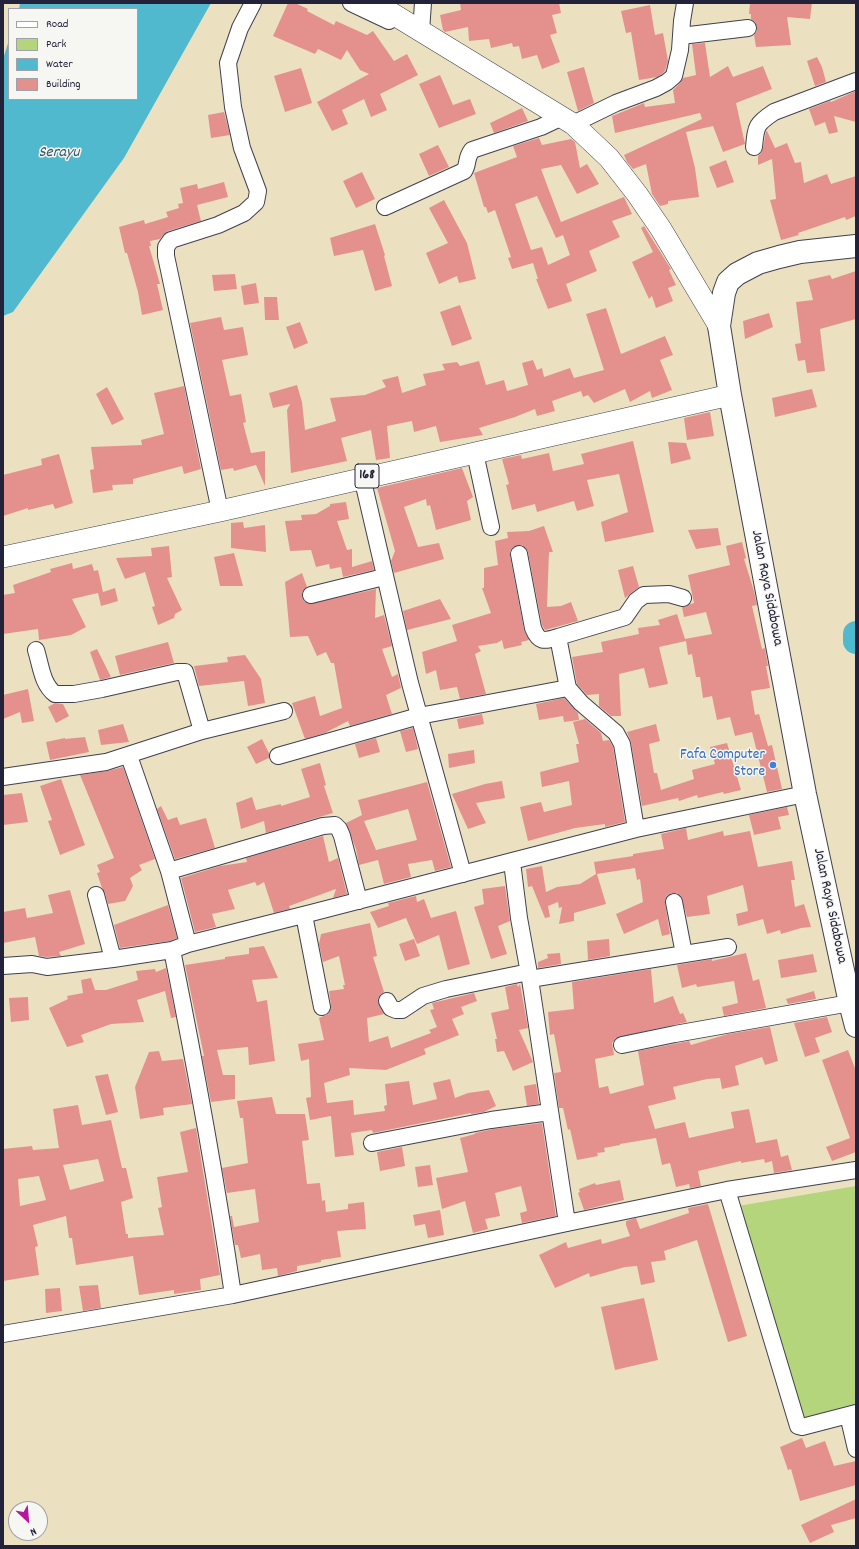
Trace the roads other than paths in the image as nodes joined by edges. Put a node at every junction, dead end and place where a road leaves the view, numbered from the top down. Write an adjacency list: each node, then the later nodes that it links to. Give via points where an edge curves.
1 (252, 3): 19 (street, via 228,63 233,107 242,148 258,191 256,202 244,213 218,225 171,240 166,247)
2 (350, 3): 9 (street)
3 (375, 3): 7 (main road)
4 (423, 3): 7 (street)
5 (685, 3): 8 (street)
6 (748, 28): 8 (street)
7 (422, 31): 9 (main road)
8 (681, 36): 11 (street, via 674,76 667,82)
9 (452, 49): 11 (main road)
10 (856, 81): 12 (street, via 774,112 755,128)
11 (567, 121): 13 (street, via 472,150 464,171); 15 (main road, via 609,158 637,194)
12 (754, 147)
13 (385, 207)
14 (856, 246): 15 (highway, Jalan Raya Sidabowa, via 800,252 758,263 737,274 728,282 724,293)
15 (719, 326): 16 (highway, Jalan Raya Sidabowa)
16 (730, 395): 17 (main road, 168); 35 (highway, Jalan Raya Sidabowa)
17 (475, 454): 18 (main road, 168); 20 (street)
18 (362, 477): 19 (main road, 168); 23 (street)
19 (220, 510): 22 (main road, 168)
20 (491, 527)
21 (519, 554): 26 (street, via 536,636 545,640)
22 (3, 557)
23 (384, 576): 24 (street); 30 (street)
24 (311, 595)
25 (683, 598): 26 (street, via 668,594 644,594 625,617)
26 (558, 636): 28 (street)
27 (36, 650): 31 (street, via 48,689 55,694 95,690 185,672)
28 (568, 688): 30 (street); 36 (street, via 581,704 616,733 622,744)
29 (284, 711): 31 (street)
30 (419, 716): 33 (street); 39 (street)
31 (202, 731): 32 (street)
32 (129, 756): 34 (street, via 106,762); 38 (street)
33 (278, 756)
34 (3, 777)
35 (805, 794): 36 (street); 52 (highway, Jalan Raya Sidabowa)
36 (636, 829): 37 (street)
37 (512, 862): 39 (street); 50 (street)
38 (169, 872): 41 (street, via 323,826 335,825 342,836); 44 (street)
39 (463, 874): 41 (street)
40 (96, 895): 48 (street)
41 (359, 901): 43 (street)
42 (674, 902): 47 (street)
43 (304, 915): 44 (street); 53 (street)
44 (188, 944): 46 (street)
45 (728, 947): 47 (street)
46 (172, 950): 48 (street); 61 (street, via 224,1230)
47 (684, 954): 50 (street)
48 (113, 959): 49 (street, via 47,967 32,964)
49 (3, 966)
50 (529, 976): 51 (street, via 446,989 423,996 402,1010 390,1008); 56 (street)
51 (387, 1001)
52 (850, 1003): 54 (highway, Jalan Raya Sidabowa); 55 (street)
53 (322, 1006)
54 (856, 1026)
55 (622, 1045)
56 (550, 1112): 57 (street, via 491,1120); 60 (street)
57 (372, 1143)
58 (856, 1170): 59 (street)
59 (727, 1190): 60 (street); 63 (street, via 798,1426)
60 (567, 1223): 61 (street)
61 (232, 1295): 62 (street)
62 (3, 1334)
63 (852, 1414): 64 (street)
64 (856, 1449)

